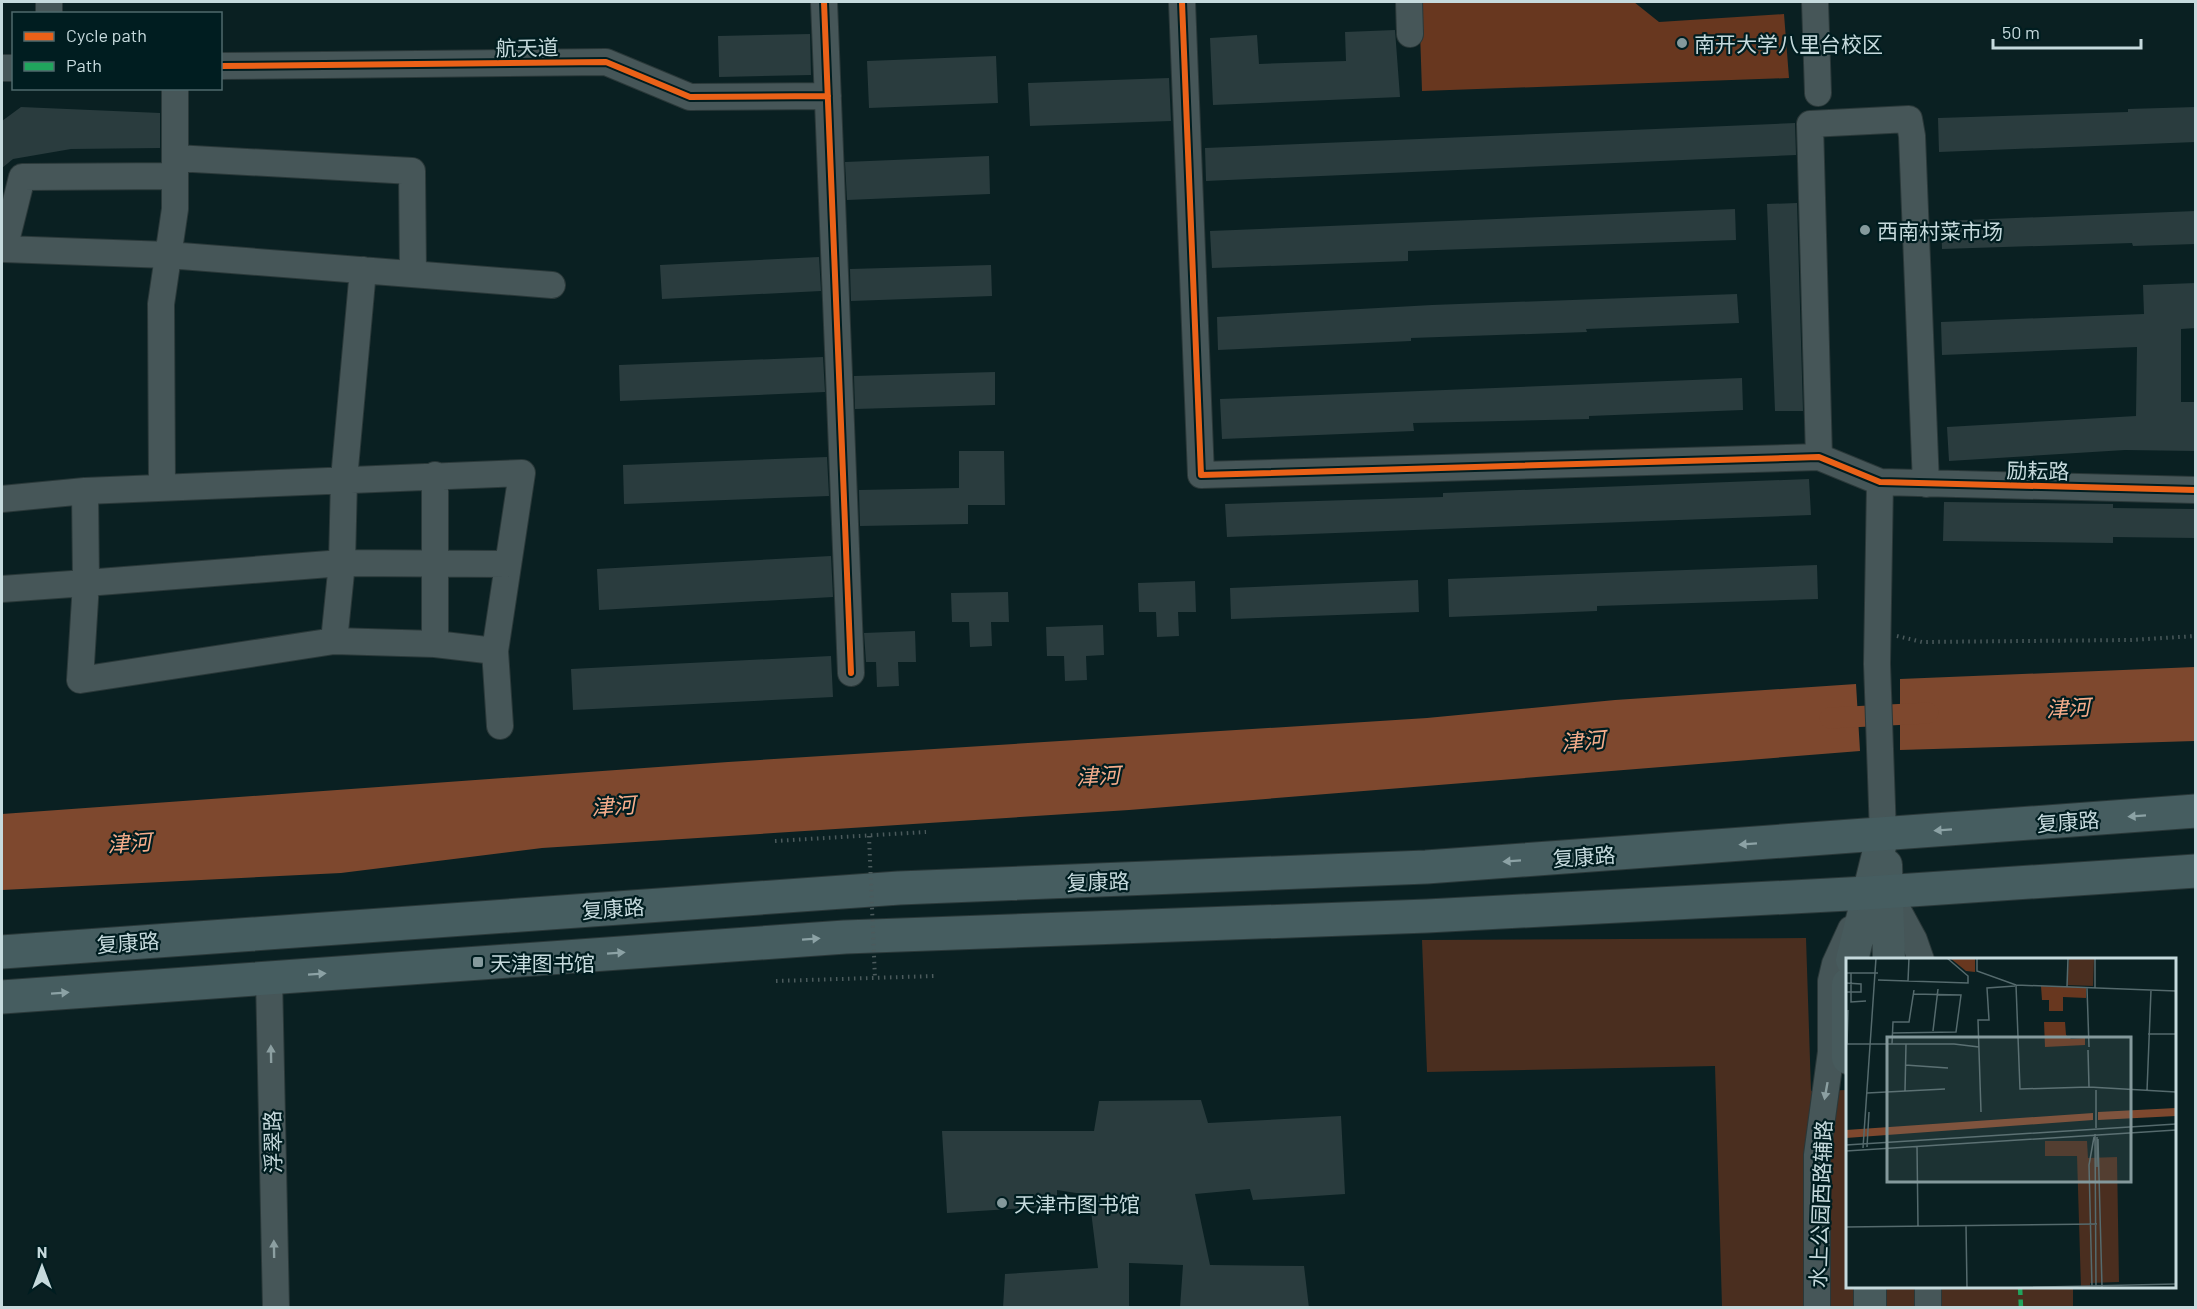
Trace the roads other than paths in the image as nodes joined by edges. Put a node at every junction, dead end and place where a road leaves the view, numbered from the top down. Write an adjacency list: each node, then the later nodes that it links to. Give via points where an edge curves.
1 (824, 2): 9 (street)
2 (1182, 2): 15 (street, via 1201,475)
3 (1409, 2): 5 (street)
4 (1815, 2): 8 (street)
5 (1410, 34)
6 (222, 66): 9 (street, 航天道, via 606,62 690,97)
7 (175, 90): 10 (street)
8 (1818, 93)
9 (828, 96): 32 (street)
10 (175, 167): 11 (street, via 175,209); 11 (street, via 22,177 4,249); 13 (street, via 412,171)
11 (168, 255): 12 (street); 20 (street, via 161,304)
12 (363, 270): 13 (street); 17 (street)
13 (413, 273): 14 (street)
14 (552, 285)
15 (1819, 457): 18 (street, 励耘路); 19 (street, via 1810,123 1909,118)
16 (435, 475): 17 (street); 25 (street); 26 (street, via 522,473)
17 (344, 479): 20 (street); 24 (street)
18 (1880, 482): 19 (street, 励耘路); 35 (street, via 1877,664)
19 (1926, 484): 21 (street, 励耘路)
20 (162, 487): 22 (street)
21 (2196, 490)
22 (85, 491): 23 (street); 27 (street)
23 (2, 499)
24 (342, 563): 25 (street); 27 (street); 29 (street)
25 (435, 563): 26 (street); 30 (street)
26 (508, 564): 31 (street)
27 (87, 583): 28 (street); 29 (street, via 80,680)
28 (2, 589)
29 (334, 641): 30 (street)
30 (435, 644): 31 (street)
31 (495, 651): 33 (street)
32 (851, 673)
33 (500, 726)
34 (2196, 812): 35 (highway, 复康路, one-way to 35)
35 (1883, 834): 37 (main road); 38 (highway, 复康路, one-way to 38, via 1426,867 899,888)
36 (2196, 871): 37 (highway)
37 (1877, 892): 39 (main road); 40 (main road); 41 (main road); 42 (main road); 43 (street, via 1914,940); 44 (highway, one-way to 37, via 845,936 1427,916); 50 (street, 水上公园西路辅路, one-way to 50, via 1835,964 1831,981 1831,1052 1817,1155)
38 (2, 951)
39 (1853, 958)
40 (1866, 958)
41 (1888, 958)
42 (1906, 958)
43 (1919, 958)
44 (269, 977): 45 (highway, one-way to 44); 49 (street, 浮翠路, one-way to 44)
45 (2, 997)
46 (1870, 1288): 51 (main road)
47 (1892, 1288): 52 (main road)
48 (1928, 1288): 53 (street)
49 (276, 1308)
50 (1817, 1308)
51 (1870, 1308)
52 (1892, 1308)
53 (1928, 1308)

